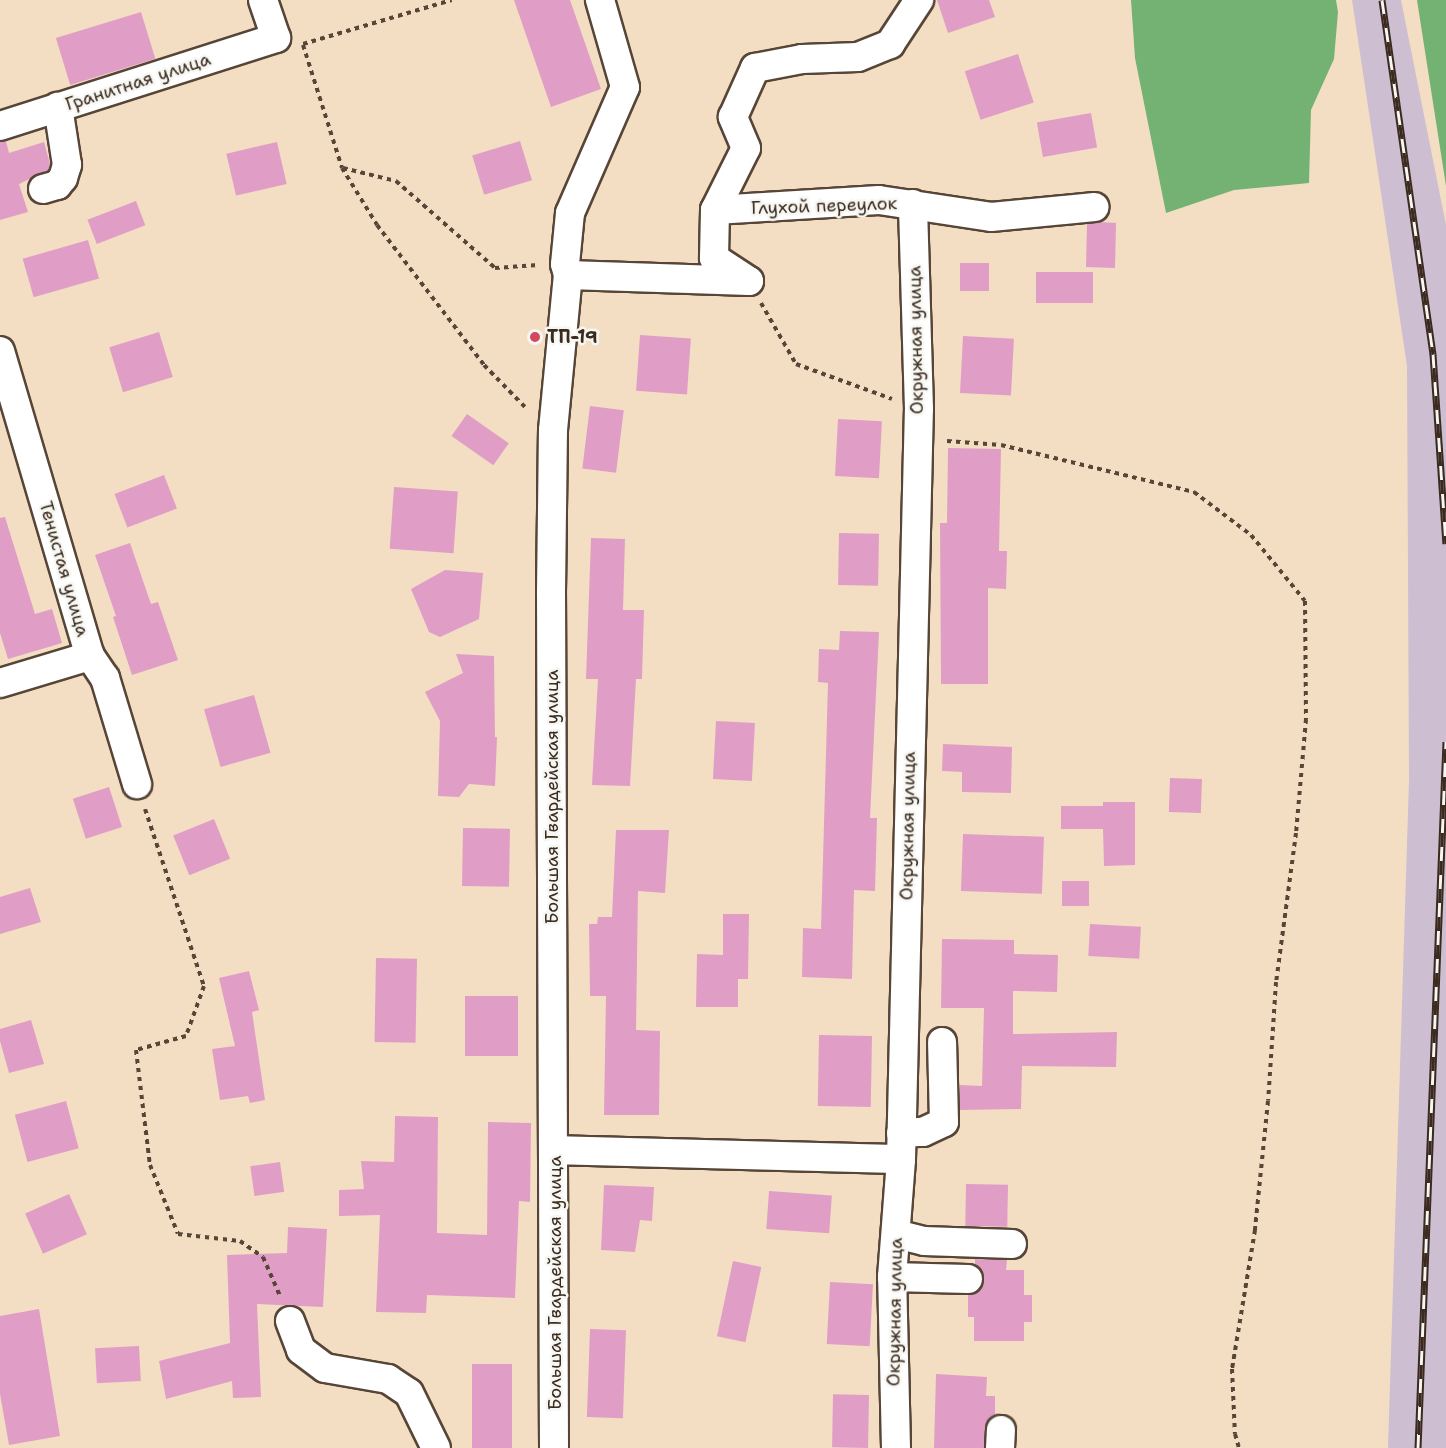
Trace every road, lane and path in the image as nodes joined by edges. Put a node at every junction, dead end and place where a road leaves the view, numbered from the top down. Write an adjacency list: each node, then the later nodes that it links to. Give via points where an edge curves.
1 (262, 0): 5 (street)
2 (452, 0): 5 (path)
3 (600, 0): 13 (street, Большая Гвардейская улица, via 625,87 570,213)
4 (920, 0): 12 (street, via 890,44 858,57 802,59 755,68 733,117 746,148)
5 (289, 41): 6 (street, Гранитная улица); 8 (path)
6 (58, 107): 7 (street, Гранитная улица); 9 (street, via 67,165 57,185)
7 (0, 126)
8 (342, 168): 13 (path, via 396,181 495,268); 17 (path, via 377,225 484,365)
9 (43, 189)
10 (913, 204): 11 (street, Глухой переулок, via 991,217); 12 (street, Глухой переулок, via 879,200); 16 (street, Окружная улица)
11 (1095, 207)
12 (715, 210): 14 (street, via 714,258)
13 (567, 269): 14 (street); 17 (street, Большая Гвардейская улица)
14 (749, 281): 16 (path, via 795,364)
15 (0, 351): 19 (street, Тенистая улица)
16 (919, 409): 18 (street, Окружная улица)
17 (553, 430): 24 (street, Большая Гвардейская улица)
18 (917, 440): 23 (street, Окружная улица); 33 (path, via 1001,445 1194,492 1251,535 1305,601 1306,719 1296,833 1276,982 1255,1230 1232,1369)
19 (90, 656): 20 (street); 21 (street, Тенистая улица, via 105,678)
20 (0, 683)
21 (137, 784): 29 (path, via 204,986 186,1036 136,1050 150,1165 178,1234 240,1241 263,1257)
22 (942, 1042): 23 (street, via 944,1122)
23 (901, 1146): 24 (street); 25 (street, Окружная улица)
24 (555, 1150): 31 (street, Большая Гвардейская улица)
25 (896, 1234): 26 (street, via 924,1241); 27 (street, Окружная улица)
26 (1012, 1244)
27 (892, 1277): 28 (street); 32 (street, Окружная улица)
28 (968, 1279)
29 (290, 1321): 30 (street, via 301,1350 325,1368 388,1379 409,1393)
30 (436, 1448)
31 (554, 1448)
32 (896, 1448)
33 (1239, 1448)

